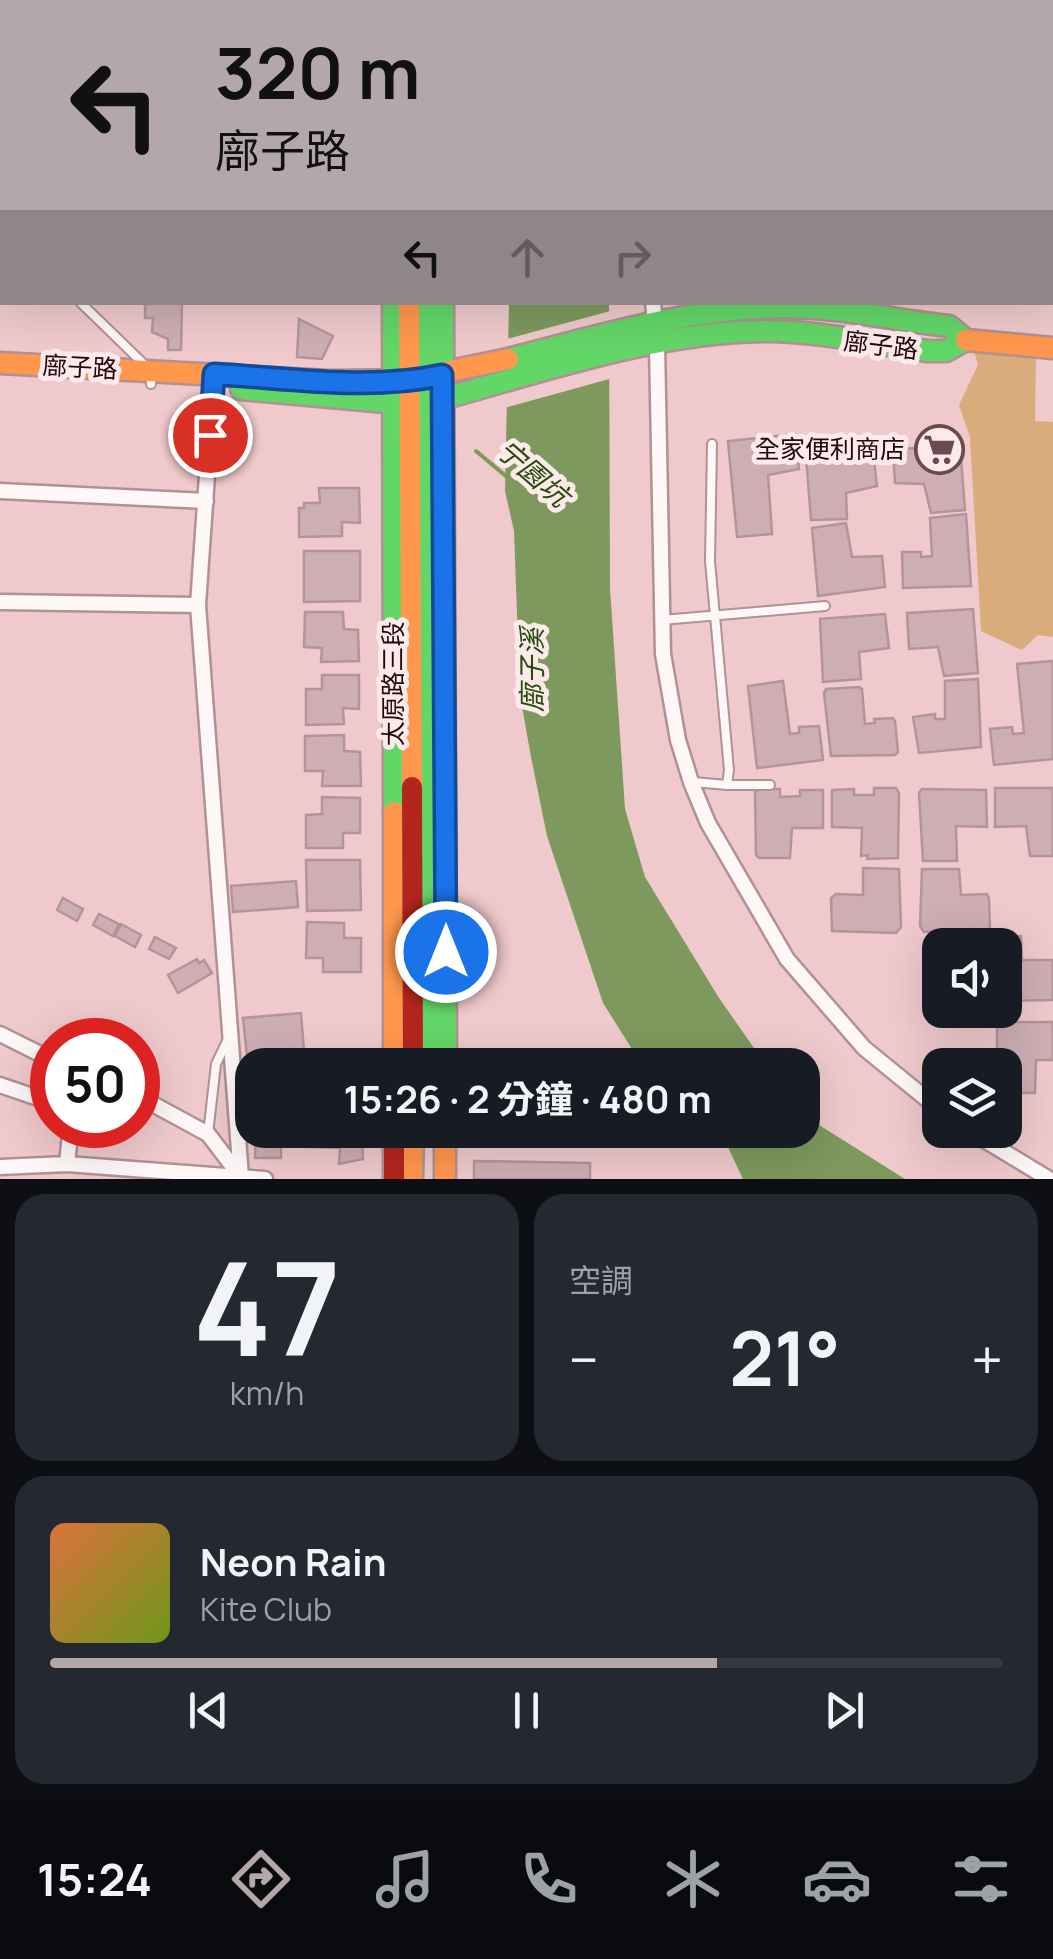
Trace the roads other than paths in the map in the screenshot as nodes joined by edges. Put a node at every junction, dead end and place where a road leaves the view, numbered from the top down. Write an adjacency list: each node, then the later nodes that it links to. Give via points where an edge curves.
1 (83, 305): 13 (lane)
2 (394, 305): 12 (main road, 太原路三段)
3 (410, 305): 12 (main road, 太原路三段)
4 (427, 305): 12 (main road, 太原路三段)
5 (442, 305): 12 (main road, 太原路三段)
6 (650, 317): 7 (main road, 廍子路, via 786,308 949,326); 8 (street); 12 (main road, 廍子路)
7 (966, 340): 8 (main road, 廍子路, via 946,351 926,351 770,331); 9 (main road)
8 (649, 346): 15 (main road, 廍子路); 23 (street)
9 (1053, 348)
10 (0, 363): 13 (main road, 廍子路)
11 (0, 376): 13 (main road, 廍子路)
12 (425, 377): 14 (main road, 廍子路); 15 (main road, 太原路三段); 15 (main road, 太原路三段)
13 (151, 378): 14 (main road, 廍子路)
14 (214, 381): 15 (main road, 廍子路); 18 (street)
15 (417, 402): 29 (main road, 太原路三段); 30 (main road, 太原路三段); 31 (main road, 太原路三段); 32 (main road, 太原路三段, via 447,726)
16 (712, 444): 22 (lane)
17 (0, 491): 18 (street)
18 (206, 501): 20 (street)
19 (0, 602): 20 (street)
20 (198, 605): 27 (street)
21 (825, 606): 22 (lane)
22 (715, 616): 23 (lane); 25 (lane)
23 (662, 620): 24 (street, via 665,675)
24 (691, 782): 25 (lane); 36 (street, via 787,959 864,1048)
25 (726, 784): 26 (lane)
26 (770, 785)
27 (232, 1032): 38 (lane, via 216,1064); 47 (street)
28 (0, 1034): 33 (street)
29 (395, 1048)
30 (413, 1048)
31 (427, 1048)
32 (446, 1048)
33 (30, 1049)
34 (0, 1085): 35 (street)
35 (30, 1095)
36 (922, 1095)
37 (160, 1108): 38 (street)
38 (208, 1134): 47 (street)
39 (69, 1148): 45 (street)
40 (394, 1148): 49 (main road)
41 (413, 1148): 50 (main road)
42 (427, 1148): 51 (main road)
43 (445, 1148): 52 (main road)
44 (998, 1148): 53 (street)
45 (67, 1164): 46 (street); 47 (street)
46 (0, 1167)
47 (241, 1177): 48 (street)
48 (265, 1179)
49 (394, 1179)
50 (412, 1179)
51 (426, 1179)
52 (445, 1179)
53 (1049, 1179)

